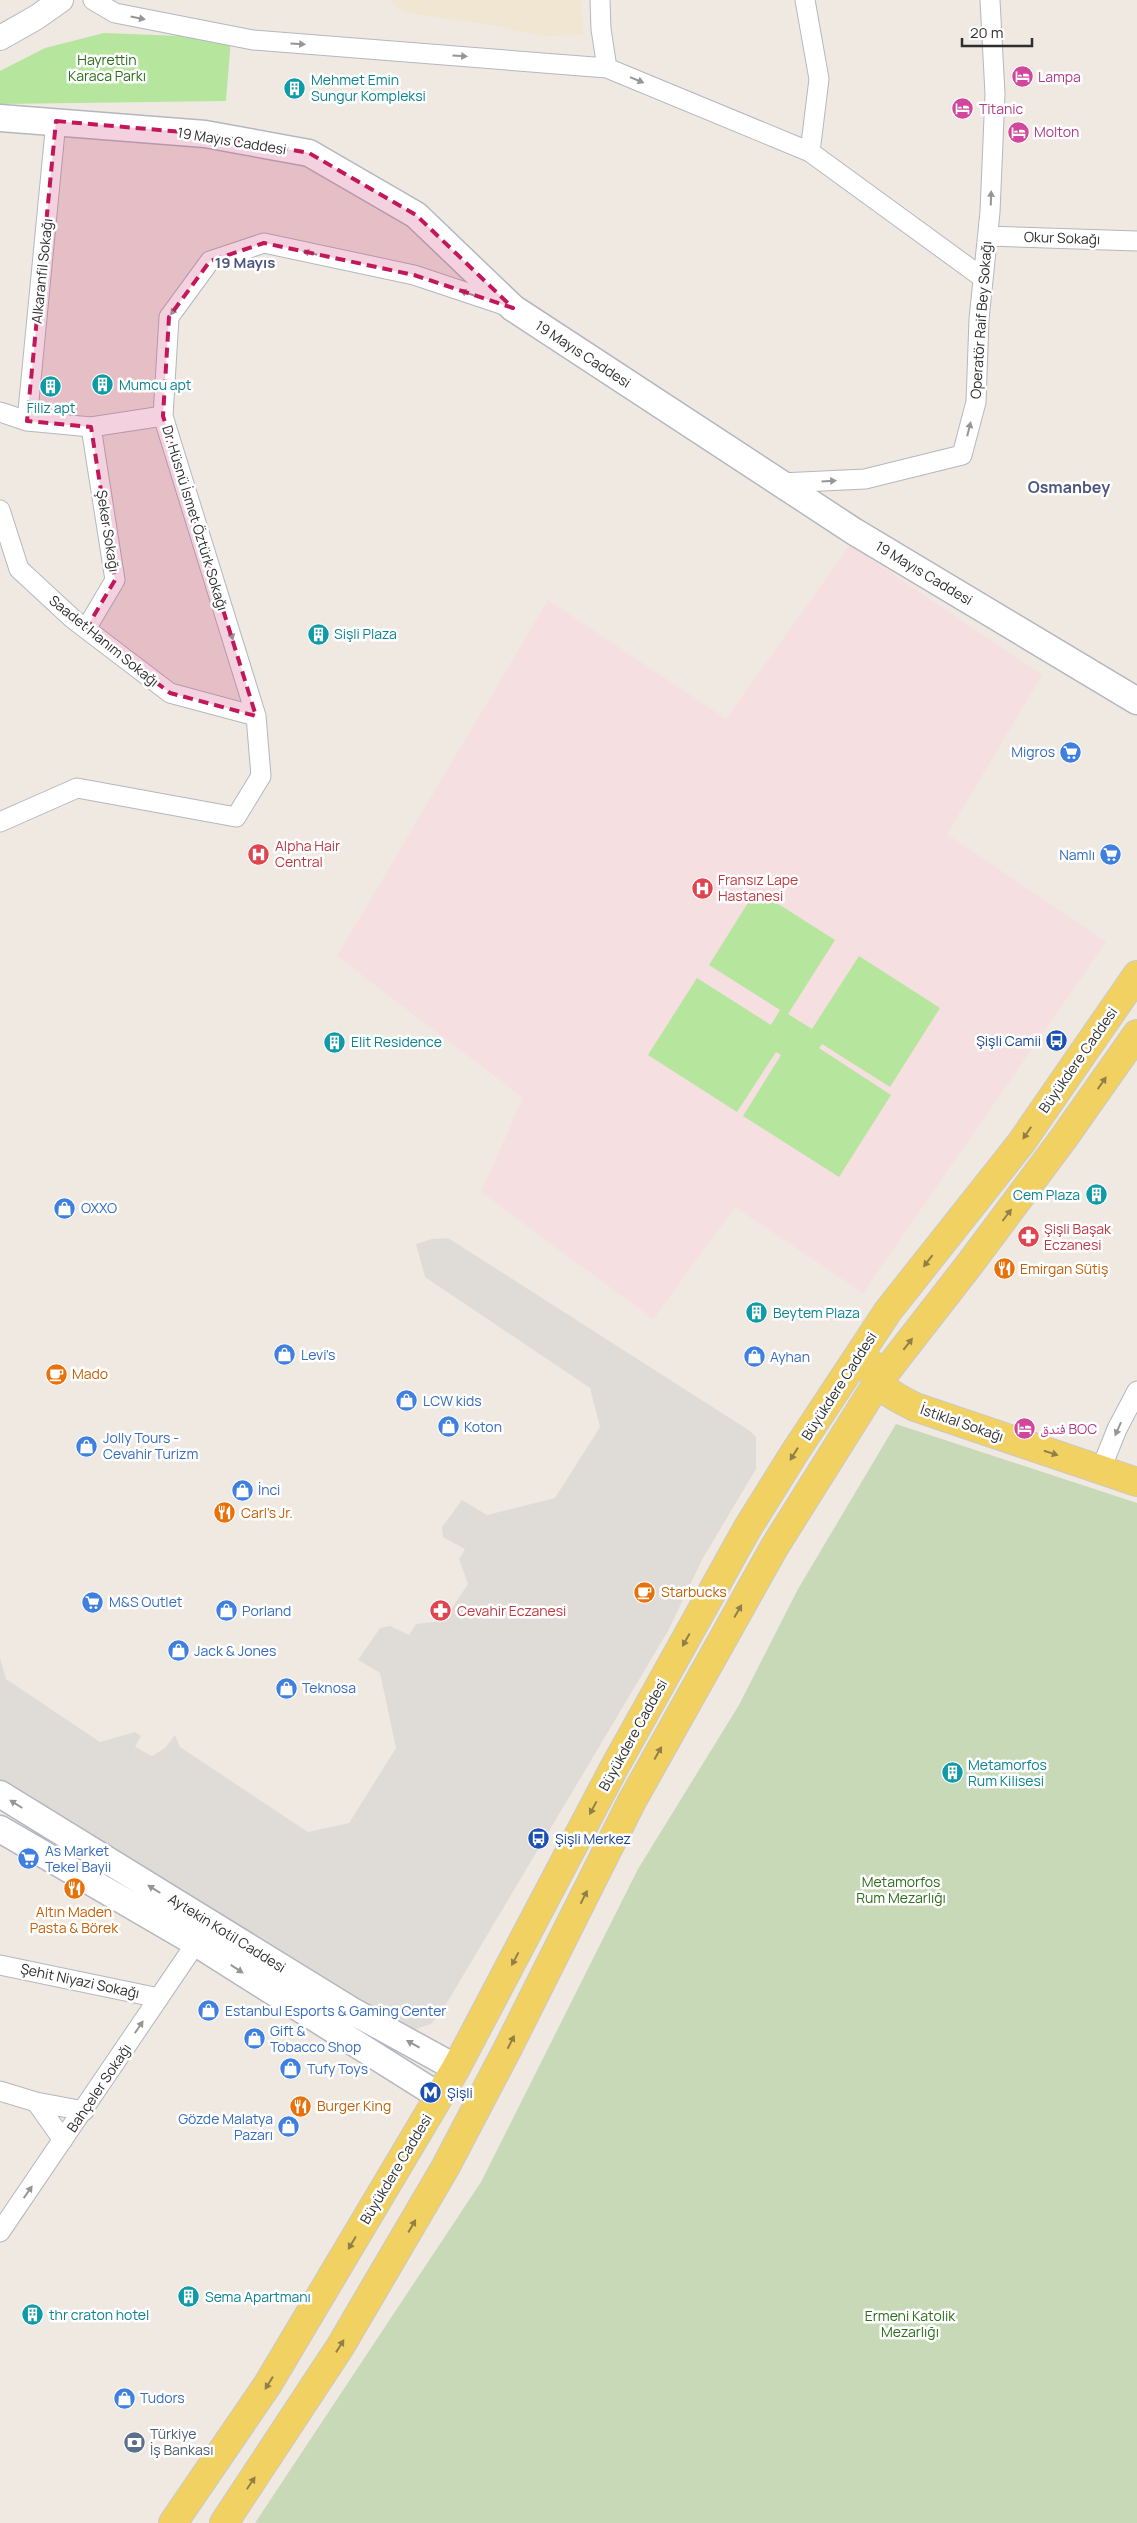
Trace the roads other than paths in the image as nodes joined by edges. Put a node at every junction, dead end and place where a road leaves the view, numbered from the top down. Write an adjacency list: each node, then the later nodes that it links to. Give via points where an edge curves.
1 (45, 0): 7 (street)
2 (61, 0): 8 (street)
3 (93, 0): 9 (street, one-way to 9, via 115,14 253,40)
4 (600, 0): 9 (street)
5 (805, 0): 12 (street, via 819,79)
6 (990, 0): 13 (street, Operatör Raif Bey Sokağı, one-way to 6, via 995,94)
7 (0, 21)
8 (0, 38)
9 (608, 68): 12 (street, one-way to 12)
10 (0, 118): 11 (main road, 19 Mayıs Caddesi)
11 (56, 121): 16 (main road, 19 Mayıs Caddesi, via 205,134 309,153 416,215); 19 (street, Alkaranfil Sokağı)
12 (810, 152): 15 (street)
13 (988, 236): 14 (street, Okur Sokağı); 15 (street, Operatör Raif Bey Sokağı)
14 (1137, 241)
15 (983, 278): 21 (street, Operatör Raif Bey Sokağı, one-way to 15, via 865,479 962,455 976,402)
16 (513, 308): 18 (street, Dr. Hüsnü İsmet Öztürk Sokağı, one-way to 18, via 414,275 264,243 210,261 169,317); 21 (main road, 19 Mayıs Caddesi)
17 (0, 412): 19 (street)
18 (163, 416): 20 (street); 25 (street, Dr. Hüsnü İsmet Öztürk Sokağı, one-way to 25)
19 (27, 421): 20 (street)
20 (91, 427): 23 (street, Şeker Sokağı, via 115,580)
21 (781, 483): 24 (main road, 19 Mayıs Caddesi, via 855,532)
22 (0, 510): 23 (street, Saadet Hanım Sokağı, via 20,569)
23 (86, 629): 25 (street, Saadet Hanım Sokağı, via 170,694)
24 (1137, 702)
25 (256, 716): 26 (street, Dr. Hüsnü İsmet Öztürk Sokağı, via 261,776 236,816 77,788)
26 (0, 822)
27 (1137, 975): 29 (main road, Büyükdere Caddesi, one-way to 29, via 1020,1143)
28 (1137, 1034): 30 (main road, one-way to 28, via 969,1266)
29 (888, 1311): 30 (main road, via 886,1328 871,1360); 39 (main road, Büyükdere Caddesi, one-way to 39, via 747,1529 614,1768)
30 (878, 1382): 32 (main road, İstiklal Sokağı, one-way to 32, via 894,1396 915,1407); 40 (main road, one-way to 30, via 628,1808 685,1704 775,1546)
31 (1137, 1391): 32 (street, one-way to 32, via 1117,1429)
32 (1102, 1469): 33 (main road, İstiklal Sokağı)
33 (1137, 1482)
34 (0, 1794): 39 (main road, Aytekin Kotil Caddesi, one-way to 34, via 354,2012)
35 (0, 1829): 36 (main road, Aytekin Kotil Caddesi)
36 (196, 1942): 38 (street, Bahçeler Sokağı); 42 (main road, Aytekin Kotil Caddesi, one-way to 42)
37 (0, 1964): 38 (street, Şehit Niyazi Sokağı)
38 (159, 1998): 44 (street, Bahçeler Sokağı, one-way to 38)
39 (456, 2068): 40 (main road); 42 (main road, Büyükdere Caddesi)
40 (488, 2086): 45 (main road)
41 (0, 2091): 43 (street)
42 (440, 2096): 45 (main road); 48 (main road, Büyükdere Caddesi, one-way to 48, via 268,2384)
43 (36, 2102): 44 (street); 46 (street)
44 (84, 2111): 46 (street, Bahçeler Sokağı)
45 (472, 2118): 49 (main road, one-way to 45, via 340,2347)
46 (63, 2140): 47 (street, Bahçeler Sokağı, one-way to 46)
47 (0, 2232)
48 (173, 2523)
49 (224, 2523)

